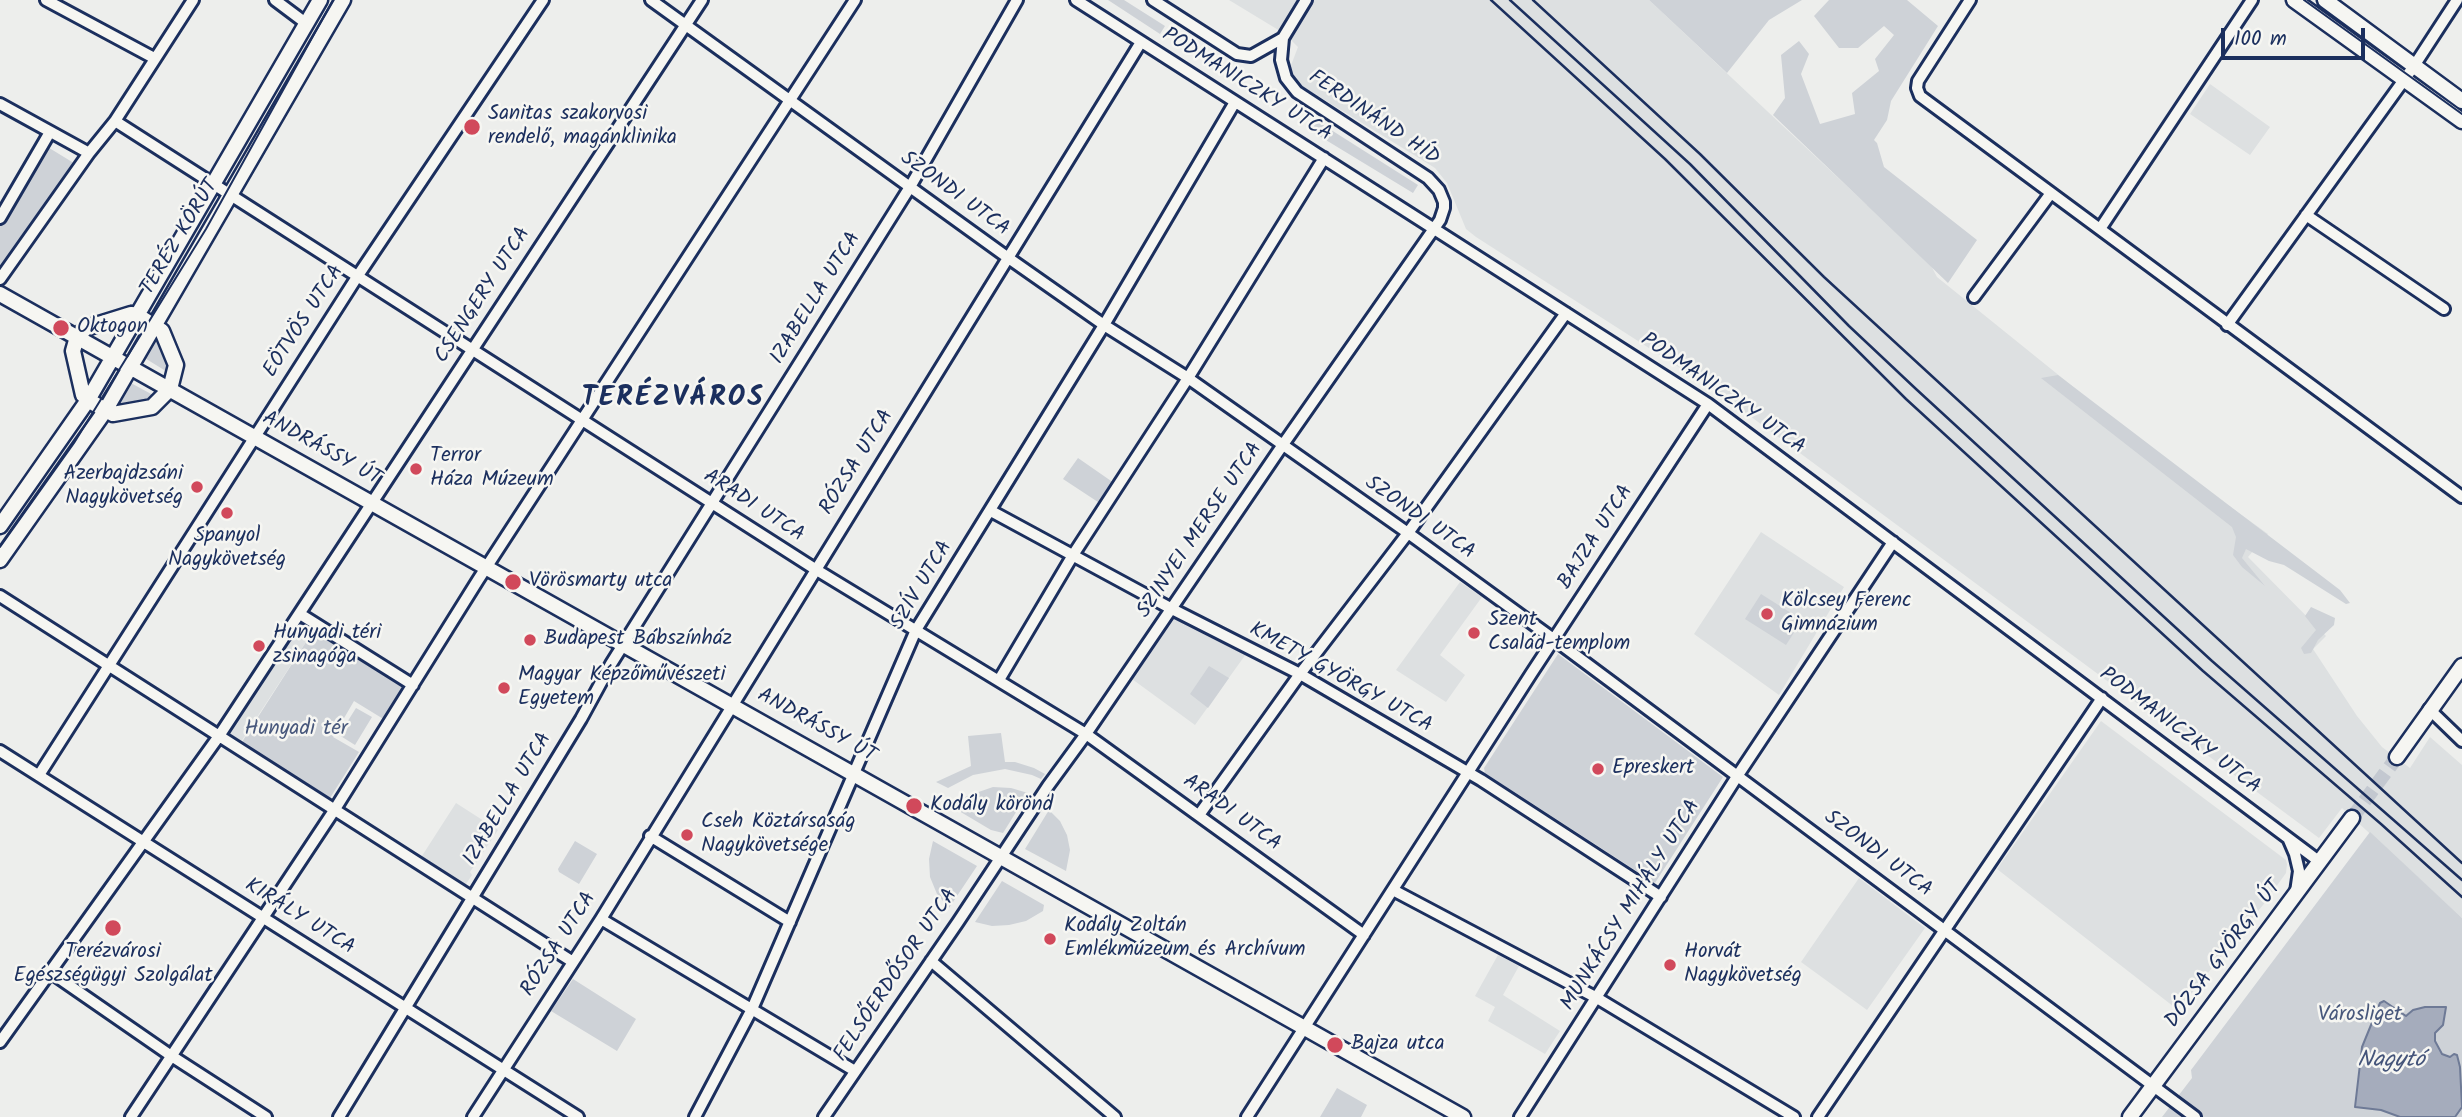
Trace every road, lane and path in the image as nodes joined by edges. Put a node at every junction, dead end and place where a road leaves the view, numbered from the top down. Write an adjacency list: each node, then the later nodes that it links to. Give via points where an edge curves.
1 (46, 0): 23 (street)
2 (193, 0): 23 (street)
3 (275, 0): 19 (street)
4 (320, 0): 19 (main road, TERÉZ KÖRÚT)
5 (343, 0): 38 (main road, TERÉZ KÖRÚT)
6 (543, 0): 44 (street, EÖTVÖS UTCA)
7 (651, 0): 20 (street, SZONDI UTCA)
8 (702, 0): 20 (street, CSENGERY UTCA)
9 (855, 0): 26 (street)
10 (1017, 0): 36 (street, IZABELLA UTCA)
11 (1076, 0): 22 (street, PODMANICZKY UTCA)
12 (1153, 0): 21 (street, via 1237,54 1251,57)
13 (1306, 0): 21 (street)
14 (1970, 0): 37 (street, via 1917,88 1923,99)
15 (2252, 0): 42 (street)
16 (2294, 0): 25 (main road)
17 (2325, 0): 24 (main road)
18 (2457, 0): 24 (street)
19 (307, 24): 35 (main road, TERÉZ KÖRÚT)
20 (685, 26): 26 (street, SZONDI UTCA); 55 (street, CSENGERY UTCA)
21 (1284, 36): 41 (street, FERDINÁND HÍD, via 1283,69 1297,92 1428,178 1439,190 1444,208)
22 (1141, 42): 28 (street, PODMANICZKY UTCA); 43 (street, RÓZSA UTCA)
23 (154, 58): 30 (street)
24 (2414, 66): 25 (street); 27 (main road)
25 (2404, 79): 31 (main road); 39 (street)
26 (788, 100): 36 (street, SZONDI UTCA); 63 (street)
27 (2462, 101)
28 (1235, 102): 34 (street, PODMANICZKY UTCA); 51 (street, SZÍV UTCA)
29 (0, 104): 32 (street)
30 (115, 121): 33 (street); 35 (street, ARADI UTCA)
31 (2462, 121)
32 (50, 132): 33 (street); 40 (street)
33 (89, 153): 45 (street)
34 (1324, 158): 41 (street, PODMANICZKY UTCA); 58 (street)
35 (214, 186): 38 (street, ARADI UTCA); 50 (main road, TERÉZ KÖRÚT)
36 (910, 187): 43 (street, SZONDI UTCA); 68 (street, IZABELLA UTCA)
37 (2051, 192): 42 (street); 47 (street)
38 (231, 197): 44 (street, ARADI UTCA); 52 (main road, TERÉZ KÖRÚT)
39 (2306, 215): 48 (street); 53 (street)
40 (0, 218)
41 (1434, 228): 49 (street, PODMANICZKY UTCA); 65 (street, SZINYEI MERSE UTCA)
42 (2100, 229): 53 (street)
43 (1007, 257): 51 (street, SZONDI UTCA); 76 (street, RÓZSA UTCA)
44 (357, 277): 55 (street, ARADI UTCA); 64 (street, EÖTVÖS UTCA)
45 (0, 279)
46 (0, 294): 54 (main road, ANDRÁSSY ÚT)
47 (1974, 297)
48 (2444, 309)
49 (1566, 313): 61 (street, PODMANICZKY UTCA); 71 (street)
50 (137, 315): 52 (main road); 54 (main road, via 86,328); 56 (main road, TERÉZ KÖRÚT)
51 (1104, 324): 58 (street, SZONDI UTCA); 69 (street, SZÍV UTCA)
52 (155, 325): 57 (main road, TERÉZ KÖRÚT); 59 (main road, via 176,365)
53 (2227, 325): 66 (street)
54 (76, 337): 56 (main road, ANDRÁSSY ÚT); 60 (main road, via 73,351)
55 (472, 348): 63 (street, ARADI UTCA); 67 (street, CSENGERY UTCA)
56 (112, 357): 57 (main road, ANDRÁSSY ÚT); 60 (main road, TERÉZ KÖRÚT)
57 (130, 367): 59 (main road, ANDRÁSSY ÚT); 62 (main road, TERÉZ KÖRÚT)
58 (1188, 378): 65 (street, SZONDI UTCA); 73 (street)
59 (170, 389): 62 (main road, via 152,407 113,414); 64 (main road, ANDRÁSSY ÚT)
60 (88, 400): 62 (main road); 70 (main road, TERÉZ KÖRÚT)
61 (1708, 404): 72 (street, PODMANICZKY UTCA); 81 (street, BAJZA UTCA)
62 (105, 411): 74 (main road, TERÉZ KÖRÚT)
63 (582, 420): 68 (street, ARADI UTCA); 75 (street)
64 (253, 436): 67 (main road, ANDRÁSSY ÚT); 83 (street, EÖTVÖS UTCA)
65 (1282, 446): 71 (street, SZONDI UTCA); 78 (street, SZINYEI MERSE UTCA)
66 (2462, 497)
67 (372, 503): 75 (main road, ANDRÁSSY ÚT); 79 (street, CSENGERY UTCA)
68 (711, 503): 76 (street, ARADI UTCA); 82 (street, IZABELLA UTCA)
69 (991, 511): 73 (street, KMETY GYÖRGY UTCA); 80 (street, SZÍV UTCA)
70 (0, 526)
71 (1408, 533): 81 (street, SZONDI UTCA); 85 (street)
72 (1893, 542): 88 (street, PODMANICZKY UTCA); 99 (street, MUNKÁCSY MIHÁLY UTCA)
73 (1073, 555): 78 (street, KMETY GYÖRGY UTCA); 86 (street)
74 (0, 560)
75 (486, 568): 82 (main road, ANDRÁSSY ÚT); 87 (street)
76 (816, 569): 80 (street, ARADI UTCA); 89 (street, RÓZSA UTCA)
77 (0, 596): 83 (street)
78 (1172, 609): 85 (street, KMETY GYÖRGY UTCA); 91 (street, SZINYEI MERSE UTCA)
79 (300, 614): 87 (street); 92 (street)
80 (916, 630): 86 (street, ARADI UTCA); 97 (street, SZÍV UTCA)
81 (1554, 639): 96 (street, BAJZA UTCA); 99 (street, SZONDI UTCA)
82 (624, 645): 89 (main road, ANDRÁSSY ÚT); 111 (street, IZABELLA UTCA)
83 (108, 664): 92 (street); 98 (street, EÖTVÖS UTCA)
84 (2462, 666): 90 (main road)
85 (1300, 674): 96 (street, KMETY GYÖRGY UTCA); 101 (street)
86 (999, 680): 91 (street, ARADI UTCA)
87 (413, 685): 100 (street)
88 (2102, 698): 104 (street, PODMANICZKY UTCA); 115 (street)
89 (733, 705): 97 (main road, ANDRÁSSY ÚT); 103 (street, RÓZSA UTCA)
90 (2429, 709): 93 (street); 95 (main road)
91 (1086, 734): 101 (street, ARADI UTCA); 106 (street, SZINYEI MERSE UTCA)
92 (219, 736): 100 (street); 105 (street)
93 (2462, 741)
94 (1, 755): 98 (street, KIRÁLY UTCA)
95 (2397, 757)
96 (1468, 773): 108 (street, BAJZA UTCA); 110 (street, KMETY GYÖRGY UTCA)
97 (854, 774): 106 (main road, ANDRÁSSY ÚT); 114 (street, SZÍV UTCA)
98 (39, 775): 105 (street, KIRÁLY UTCA)
99 (1738, 775): 110 (street, MUNKÁCSY MIHÁLY UTCA); 115 (street, SZONDI UTCA)
100 (335, 809): 111 (street); 112 (street)
101 (1199, 815): 116 (street, ARADI UTCA)
102 (2352, 817): 107 (main road, DÓZSA GYÖRGY ÚT)
103 (650, 836): 113 (street, RÓZSA UTCA); 114 (street)
104 (2288, 838): 107 (street, PODMANICZKY UTCA); 109 (street, via 2299,870)
105 (144, 843): 112 (street, KIRÁLY UTCA); 119 (street)
106 (1001, 857): 117 (street, FELSŐERDŐSOR UTCA); 123 (main road, ANDRÁSSY ÚT)
107 (2320, 862): 109 (main road, DÓZSA GYÖRGY ÚT)
108 (1393, 890): 116 (street, BAJZA UTCA); 120 (street)
109 (2295, 895): 128 (main road, DÓZSA GYÖRGY ÚT)
110 (1661, 897): 120 (street, MUNKÁCSY MIHÁLY UTCA)
111 (472, 898): 118 (street); 121 (street, IZABELLA UTCA)
112 (263, 917): 121 (street, KIRÁLY UTCA); 125 (street)
113 (601, 919): 118 (street, RÓZSA UTCA); 122 (street)
114 (790, 922): 122 (street, SZÍV UTCA)
115 (1946, 930): 128 (street, SZONDI UTCA); 141 (street)
116 (1364, 935): 123 (street, BAJZA UTCA)
117 (931, 961): 127 (street, FELSŐERDŐSOR UTCA); 136 (street)
118 (572, 962): 126 (street, RÓZSA UTCA)
119 (50, 972): 124 (street); 125 (street)
120 (1597, 998): 139 (street, MUNKÁCSY MIHÁLY UTCA); 140 (street)
121 (406, 1009): 126 (street, KIRÁLY UTCA); 131 (street, IZABELLA UTCA)
122 (752, 1009): 127 (street); 134 (street, SZÍV UTCA)
123 (1304, 1028): 137 (street, BAJZA UTCA); 138 (main road, ANDRÁSSY ÚT)
124 (0, 1042)
125 (170, 1055): 129 (street); 130 (street)
126 (502, 1069): 132 (street, RÓZSA UTCA); 133 (street, KIRÁLY UTCA)
127 (855, 1071): 135 (street, FELSŐERDŐSOR UTCA)
128 (2154, 1085): 142 (main road, DÓZSA GYÖRGY ÚT); 143 (street, SZONDI UTCA)
129 (131, 1117)
130 (266, 1117)
131 (339, 1117)
132 (473, 1117)
133 (578, 1117)
134 (695, 1117)
135 (824, 1117)
136 (1115, 1117)
137 (1247, 1117)
138 (1463, 1117)
139 (1520, 1117)
140 (1794, 1117)
141 (1818, 1117)
142 (2130, 1117)
143 (2195, 1117)

